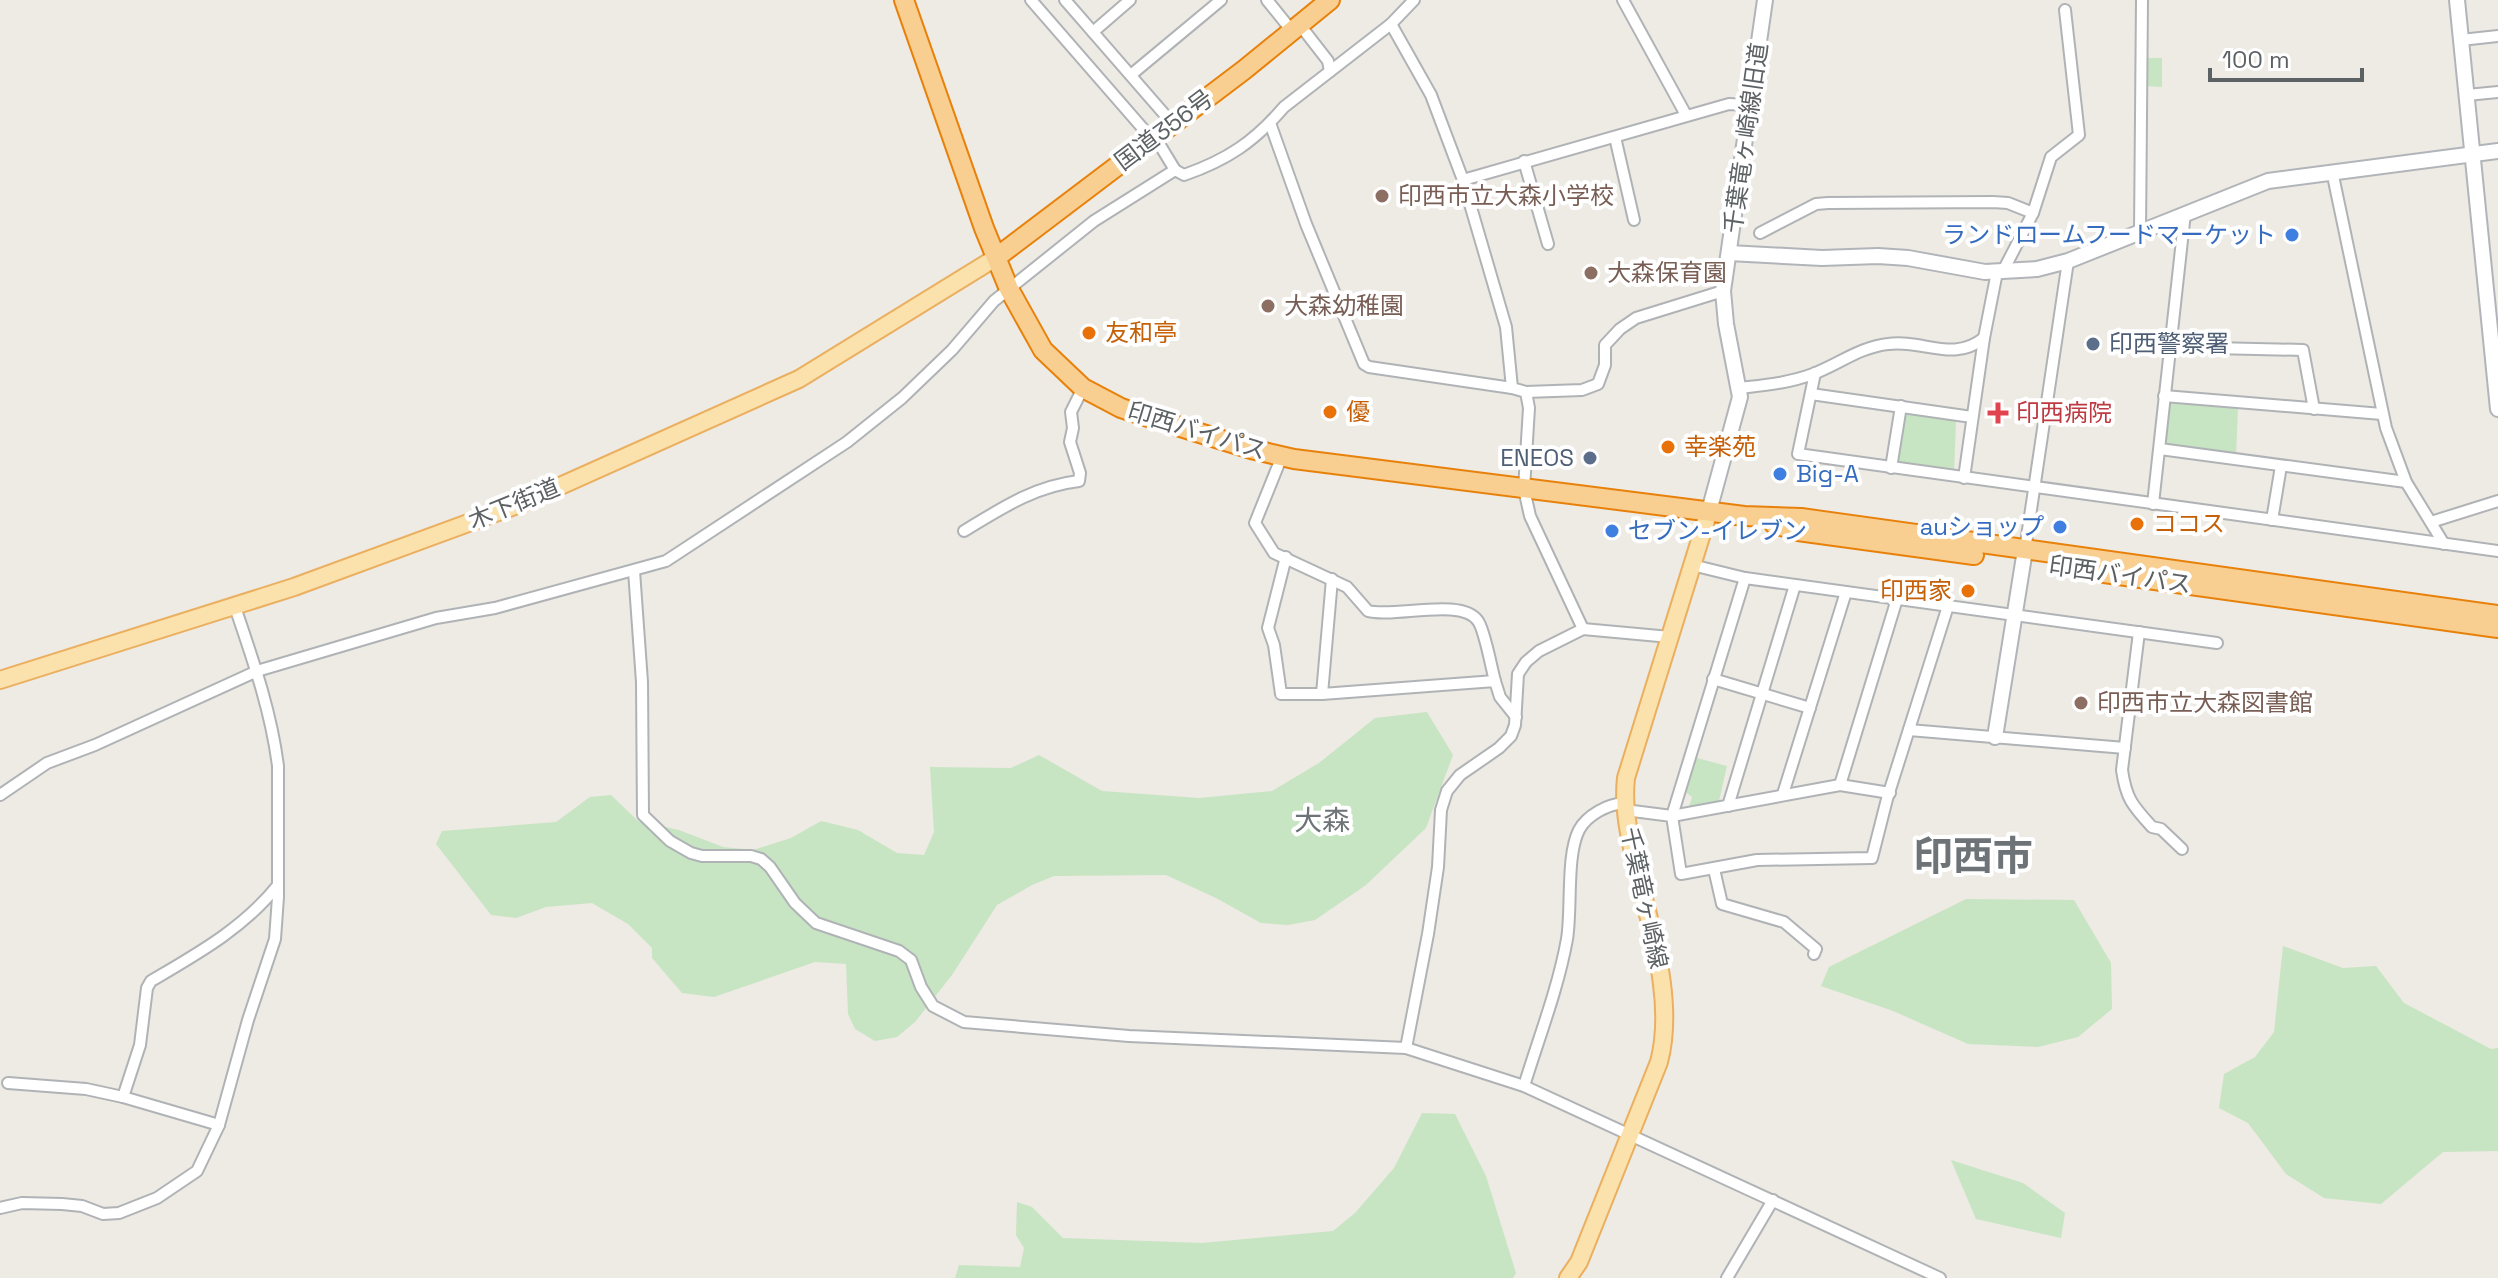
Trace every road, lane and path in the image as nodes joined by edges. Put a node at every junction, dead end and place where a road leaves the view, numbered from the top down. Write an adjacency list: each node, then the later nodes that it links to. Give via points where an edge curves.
1 (904, 0): 42 (highway, 印西バイパス)
2 (1031, 0): 28 (street)
3 (1065, 0): 16 (street)
4 (1130, 0): 16 (street)
5 (1221, 0): 20 (street)
6 (1267, 0): 15 (street)
7 (1330, 0): 15 (highway, 国道356号)
8 (1414, 0): 14 (street)
9 (1623, 0): 24 (street)
10 (1765, 0): 23 (street, 千葉竜ヶ崎線旧道)
11 (2142, 0): 38 (street)
12 (2457, 0): 18 (street)
13 (2065, 10): 35 (street, via 2079,135 2051,157)
14 (1391, 24): 19 (street); 34 (street, via 1431,95)
15 (1296, 28): 19 (street, via 1328,61); 25 (highway, 国道356号)
16 (1093, 32): 20 (street)
17 (2498, 36): 18 (street)
18 (2461, 40): 22 (street)
19 (1330, 71): 26 (street)
20 (1132, 74): 25 (street)
21 (2498, 92): 22 (street)
22 (2467, 95): 30 (street)
23 (1751, 105): 24 (street, via 1729,104); 41 (street, 千葉竜ヶ崎線旧道)
24 (1686, 115): 27 (street)
25 (1172, 123): 28 (highway, 国道356号)
26 (1270, 123): 32 (street, via 1216,164 1184,175); 51 (street, via 1364,364)
27 (1615, 137): 31 (street); 37 (street)
28 (1153, 138): 32 (street); 42 (highway, 国道356号)
29 (2498, 151): 30 (street)
30 (2472, 154): 33 (street); 53 (street)
31 (1524, 161): 34 (street); 40 (street)
32 (1175, 170): 45 (street, via 1094,221)
33 (2332, 171): 36 (street, via 2268,181); 60 (street)
34 (1463, 180): 51 (street, via 1506,327)
35 (2033, 213): 39 (street, via 1993,202 1828,203); 44 (street)
36 (2185, 213): 38 (street); 48 (street)
37 (1634, 220)
38 (2140, 232): 43 (street)
39 (1760, 233)
40 (1548, 244)
41 (1729, 253): 44 (street, via 1878,256); 46 (street, 千葉竜ヶ崎線旧道)
42 (997, 257): 45 (highway, 印西バイパス); 88 (main road, 木下街道, via 799,379 501,511)
43 (2068, 261): 44 (street); 68 (street)
44 (2000, 272): 47 (street)
45 (1009, 289): 50 (highway, 印西バイパス, via 1043,350); 81 (street, via 902,398 847,442 666,561)
46 (1723, 291): 52 (street, 千葉竜ヶ崎線旧道); 54 (street, via 1636,318 1620,329 1605,345 1598,384 1582,390)
47 (1984, 338): 49 (street, via 1971,348 1955,350 1891,343); 61 (street)
48 (2170, 347): 56 (street); 58 (street, via 2303,350)
49 (1815, 373): 52 (street); 55 (street)
50 (1083, 388): 63 (highway, 印西バイパス, via 1121,408); 75 (street, via 1071,412 1070,442 1079,481 1031,491)
51 (1512, 388): 54 (street)
52 (1740, 388): 72 (street, 千葉竜ヶ崎線旧道)
53 (2497, 390): 59 (street)
54 (1526, 392): 69 (street)
55 (1811, 394): 57 (street); 65 (street, via 1798,454)
56 (2164, 396): 58 (street); 62 (street)
57 (1901, 406): 61 (street); 65 (street)
58 (2314, 409): 60 (street)
59 (2498, 409)
60 (2382, 414): 67 (street)
61 (1972, 417): 66 (street)
62 (2160, 449): 64 (street); 71 (street)
63 (1282, 456): 69 (highway, 印西バイパス); 79 (street, via 1255,523 1274,553)
64 (2281, 466): 67 (street); 73 (street)
65 (1891, 468): 66 (street)
66 (1964, 478): 68 (street)
67 (2406, 482): 74 (street)
68 (2034, 488): 71 (street); 78 (street)
69 (1524, 489): 72 (highway, 印西バイパス); 92 (street, via 1530,516)
70 (2498, 501): 74 (street)
71 (2153, 504): 73 (street)
72 (1709, 511): 78 (highway, 印西バイパス, via 1801,518); 80 (main road, 千葉竜ヶ崎線)
73 (2272, 520): 76 (street)
74 (2431, 522): 76 (street)
75 (964, 531)
76 (2444, 544): 77 (street)
77 (2498, 551)
78 (2024, 556): 89 (street); 90 (highway, 印西バイパス); 91 (highway, 印西バイパス)
79 (1286, 557): 83 (street); 100 (street, via 1268,628 1281,694)
80 (1692, 565): 82 (street); 94 (main road, 千葉竜ヶ崎線)
81 (634, 571): 96 (street, via 436,618); 118 (street, via 643,815 691,853 761,859 816,923 899,951 911,960 927,998 943,1013 964,1022 1052,1030)
82 (1745, 578): 84 (street); 97 (street)
83 (1332, 579): 99 (street, via 1375,613 1467,611 1478,621); 100 (street)
84 (1795, 585): 85 (street); 101 (street)
85 (1846, 592): 86 (street); 102 (street)
86 (1897, 599): 87 (street); 107 (street)
87 (1948, 606): 89 (street); 104 (street)
88 (235, 607): 96 (street); 98 (main road, 木下街道)
89 (2014, 615): 93 (street); 105 (street)
90 (2498, 615)
91 (2498, 628)
92 (1583, 629): 94 (street); 103 (street, via 1526,662 1518,674)
93 (2139, 632): 95 (street); 106 (street)
94 (1670, 637): 112 (main road, 千葉竜ヶ崎線, via 1626,778)
95 (2217, 643)
96 (257, 671): 110 (street, via 47,763); 116 (street, via 278,766)
97 (1713, 679): 101 (street); 113 (street)
98 (0, 680)
99 (1495, 681): 100 (street); 103 (street)
100 (1322, 694)
101 (1762, 694): 102 (street); 111 (street)
102 (1810, 708): 109 (street)
103 (1516, 717): 118 (street, via 1511,736 1447,791)
104 (1909, 730): 105 (street); 108 (street)
105 (1995, 737): 106 (street)
106 (2125, 748): 114 (street, via 2122,770 2128,799 2152,827)
107 (1840, 785): 108 (street); 109 (street)
108 (1890, 793): 115 (street, via 1872,858 1757,860)
109 (1783, 794): 111 (street)
110 (0, 795)
111 (1728, 806): 113 (street)
112 (1625, 807): 113 (street); 120 (street, via 1601,810 1580,826 1574,841 1567,938); 123 (main road, 千葉竜ヶ崎線, via 1666,1007 1662,1052)
113 (1672, 816): 115 (street, via 1681,874)
114 (2182, 849)
115 (1714, 869): 117 (street, via 1722,904 1784,922 1816,949)
116 (278, 885): 121 (street, via 234,928 151,981 140,1045); 122 (street, via 275,939)
117 (1814, 954)
118 (1406, 1048): 120 (street)
119 (8, 1083): 121 (street)
120 (1524, 1086): 123 (street)
121 (123, 1097): 122 (street)
122 (219, 1125): 125 (street, via 197,1171 139,1206 103,1214 62,1204)
123 (1631, 1135): 124 (street); 126 (main road, 千葉竜ヶ崎線)
124 (1773, 1200): 127 (street); 128 (street)
125 (0, 1208)
126 (1568, 1278)
127 (1727, 1278)
128 (1940, 1278)

